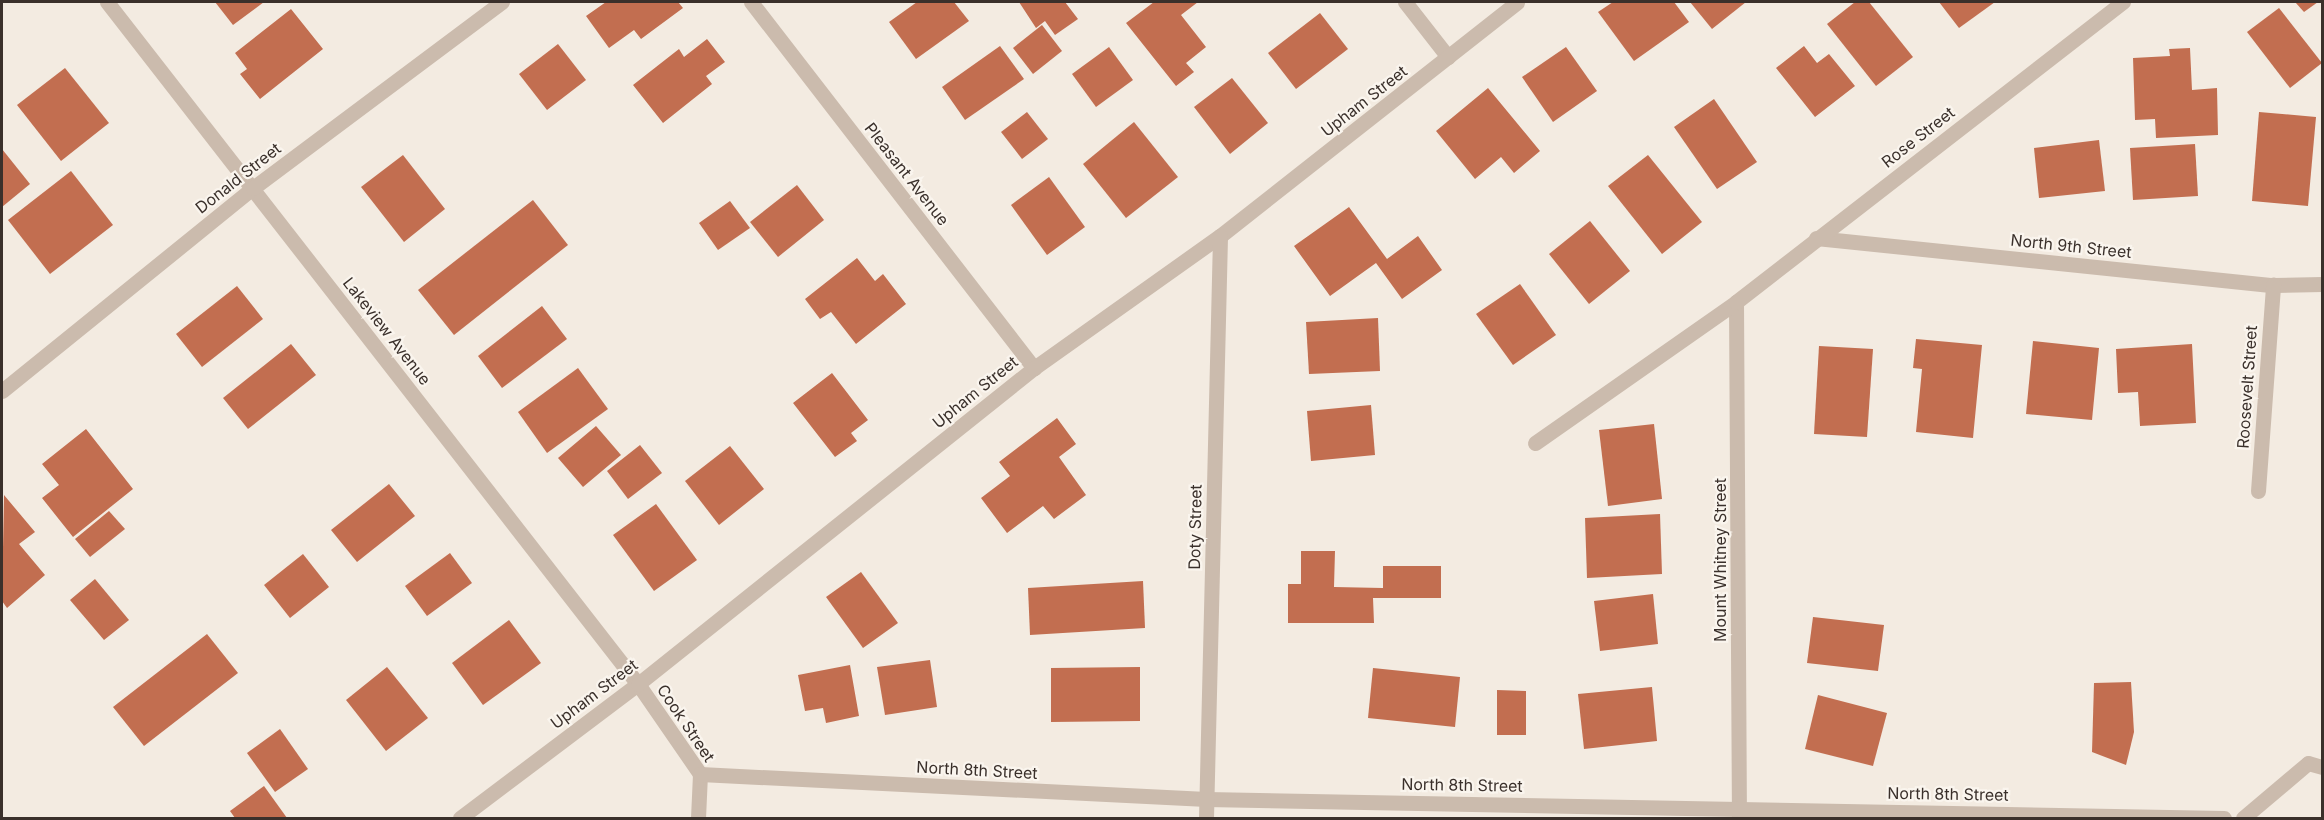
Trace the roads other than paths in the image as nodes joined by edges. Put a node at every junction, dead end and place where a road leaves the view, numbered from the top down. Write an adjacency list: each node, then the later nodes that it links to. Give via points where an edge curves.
1 (107, 2): 8 (street, Lakeview Avenue)
2 (502, 2): 8 (street, Donald Street)
3 (751, 2): 14 (street, Pleasant Avenue)
4 (1405, 2): 7 (street)
5 (1517, 2): 7 (street, Upham Street)
6 (2123, 2): 10 (street, Rose Street)
7 (1448, 57): 9 (street, Upham Street)
8 (253, 188): 15 (street, Donald Street); 18 (street, Lakeview Avenue)
9 (1221, 236): 14 (street, Upham Street); 21 (street, Doty Street)
10 (1816, 238): 12 (street, North 9th Street); 13 (street, Rose Street)
11 (2322, 284): 12 (street, North 9th Street)
12 (2273, 285): 17 (street, Roosevelt Street)
13 (1736, 302): 16 (street, Rose Street); 22 (street, Mount Whitney Street)
14 (1034, 368): 18 (street, Upham Street)
15 (2, 391)
16 (1535, 443)
17 (2258, 491)
18 (638, 684): 20 (street, Cook Street); 23 (street, Upham Street)
19 (2322, 767): 27 (street, via 2308,763)
20 (700, 774): 21 (street, North 8th Street); 24 (street, Cook Street)
21 (1206, 799): 22 (street, North 8th Street); 25 (street, Doty Street)
22 (1739, 813): 26 (street, North 8th Street)
23 (460, 819)
24 (698, 819)
25 (1206, 819)
26 (2224, 819)
27 (2243, 819)

